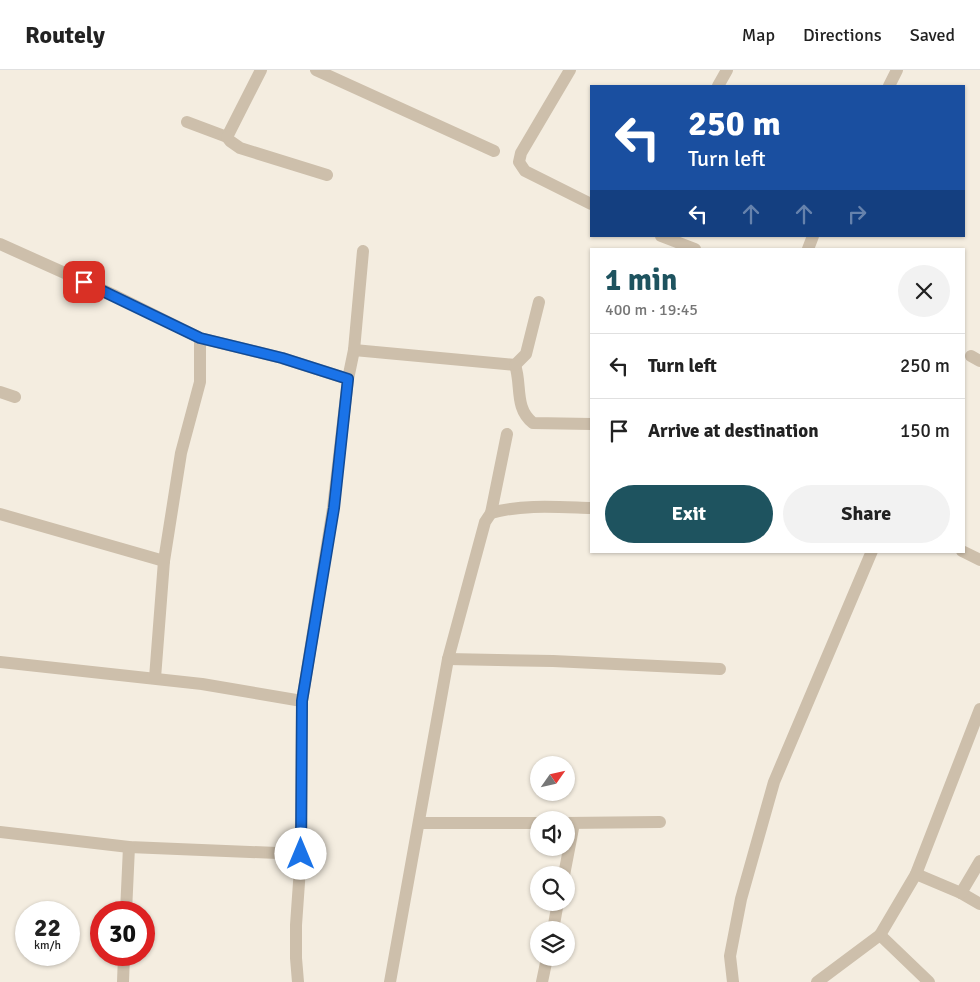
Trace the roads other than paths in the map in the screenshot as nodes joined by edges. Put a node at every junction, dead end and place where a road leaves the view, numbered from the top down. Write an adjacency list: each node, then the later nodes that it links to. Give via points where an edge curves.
1 (261, 70): 9 (street)
2 (316, 70): 10 (street)
3 (570, 70): 12 (street, via 521,153 519,162 525,171)
4 (726, 70): 6 (street)
5 (897, 70): 7 (street)
6 (718, 85)
7 (890, 85)
8 (187, 122): 9 (street)
9 (227, 137): 11 (street, via 240,148)
10 (494, 151)
11 (327, 175)
12 (590, 204)
13 (664, 237): 15 (street)
14 (0, 244): 18 (street)
15 (692, 248)
16 (364, 250): 19 (street)
17 (539, 302): 20 (street, via 526,354)
18 (200, 338): 21 (street, via 282,358); 32 (street, via 200,382 181,453)
19 (354, 350): 20 (street); 21 (street)
20 (515, 365): 24 (street, via 521,407 533,423)
21 (348, 379): 37 (street, via 334,508)
22 (0, 392): 23 (street)
23 (14, 397)
24 (590, 424)
25 (506, 434): 27 (street)
26 (590, 508): 27 (street, via 505,509)
27 (491, 513): 33 (street, via 485,522)
28 (0, 514): 32 (street)
29 (965, 552): 31 (street)
30 (871, 553): 58 (street, via 774,782 741,898 730,956)
31 (980, 560)
32 (164, 561): 36 (street)
33 (448, 660): 35 (street); 39 (street)
34 (0, 662): 36 (street)
35 (720, 669)
36 (155, 678): 37 (street)
37 (302, 701): 45 (street)
38 (980, 710): 47 (street)
39 (419, 822): 41 (street); 56 (street)
40 (660, 822): 42 (street)
41 (530, 823)
42 (575, 823)
43 (0, 832): 44 (street)
44 (129, 847): 45 (street); 49 (street)
45 (301, 854): 55 (street, via 296,925)
46 (980, 861): 48 (street)
47 (916, 874): 48 (street); 51 (street)
48 (961, 893): 50 (street)
49 (127, 901)
50 (980, 904)
51 (880, 935): 59 (street); 60 (street)
52 (124, 966): 54 (street)
53 (545, 966): 57 (street)
54 (123, 982)
55 (298, 982)
56 (390, 982)
57 (542, 982)
58 (732, 982)
59 (817, 982)
60 (929, 982)

